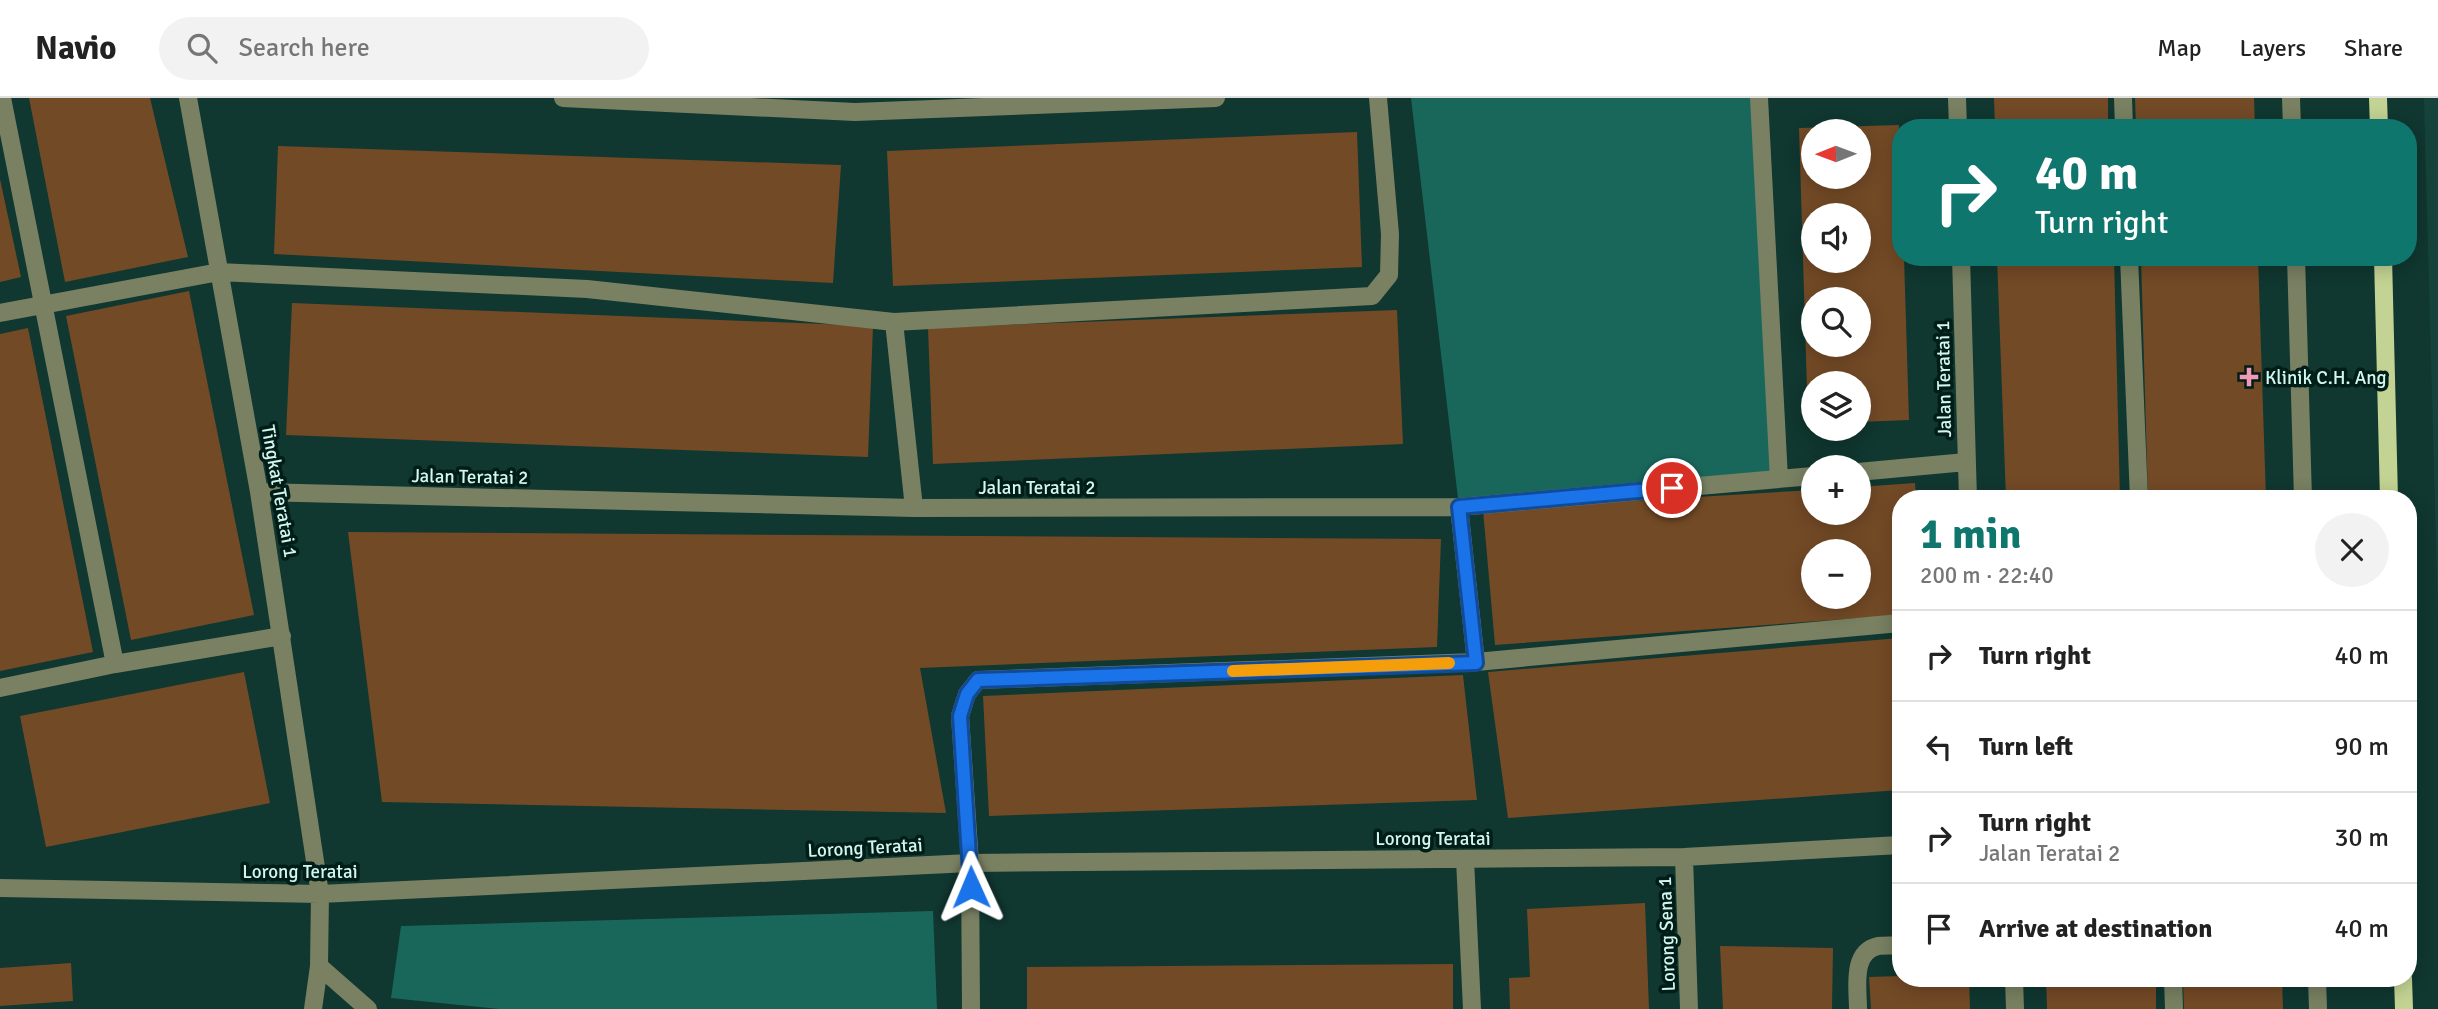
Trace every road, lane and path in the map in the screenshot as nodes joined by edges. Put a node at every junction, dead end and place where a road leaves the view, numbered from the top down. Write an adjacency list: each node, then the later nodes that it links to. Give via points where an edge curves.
1 (2, 98): 21 (street)
2 (188, 98): 20 (street, Tingkat Teratai 1)
3 (563, 98): 11 (street)
4 (1216, 98): 11 (street)
5 (1378, 98): 23 (street, via 1390,234 1389,275 1372,296)
6 (1759, 98): 27 (street)
7 (1957, 98): 12 (street)
8 (2123, 98): 13 (street)
9 (2291, 98): 14 (street)
10 (2378, 98): 15 (main road)
11 (855, 105)
12 (1958, 119)
13 (2124, 119)
14 (2292, 119)
15 (2379, 119)
16 (1961, 266): 24 (street, Jalan Teratai 1)
17 (2129, 266): 29 (street)
18 (2296, 266): 30 (street)
19 (2383, 266): 31 (main road)
20 (219, 272): 21 (street); 23 (street, via 587,289); 32 (street, Tingkat Teratai 1)
21 (43, 304): 22 (street); 38 (street)
22 (0, 313)
23 (894, 322): 34 (street)
24 (1966, 462): 25 (street); 28 (street, Jalan Teratai 1)
25 (1871, 471)
26 (1801, 477): 27 (street, Jalan Teratai 2)
27 (1779, 479): 33 (street, Jalan Teratai 2)
28 (1968, 490)
29 (2138, 490)
30 (2303, 490)
31 (2389, 490)
32 (259, 492): 34 (street, Jalan Teratai 2); 36 (street, Tingkat Teratai 1)
33 (1459, 507): 34 (street, Jalan Teratai 2); 37 (street)
34 (914, 508)
35 (1892, 623): 37 (street)
36 (282, 636): 38 (street); 45 (street, Tingkat Teratai 1)
37 (1476, 663): 43 (street, via 978,680 967,694 960,716)
38 (115, 664): 39 (street)
39 (0, 688)
40 (1892, 845): 41 (street, Lorong Teratai)
41 (1684, 857): 42 (street, Lorong Teratai); 56 (street, Lorong Sena 1)
42 (1465, 859): 43 (street, Lorong Teratai); 55 (street)
43 (971, 863): 45 (street, Lorong Teratai); 54 (street)
44 (0, 888): 45 (street, Lorong Teratai)
45 (320, 894): 47 (street, Tingkat Teratai 1)
46 (1892, 945): 57 (street, via 1876,946 1862,956 1857,971)
47 (319, 966): 52 (street, Tingkat Teratai 1); 53 (street)
48 (2014, 987): 58 (street)
49 (2173, 987): 59 (street)
50 (2317, 987): 60 (street)
51 (2403, 987): 61 (main road)
52 (313, 1009)
53 (368, 1009)
54 (971, 1009)
55 (1472, 1009)
56 (1689, 1009)
57 (1858, 1009)
58 (2015, 1009)
59 (2174, 1009)
60 (2318, 1009)
61 (2404, 1009)

